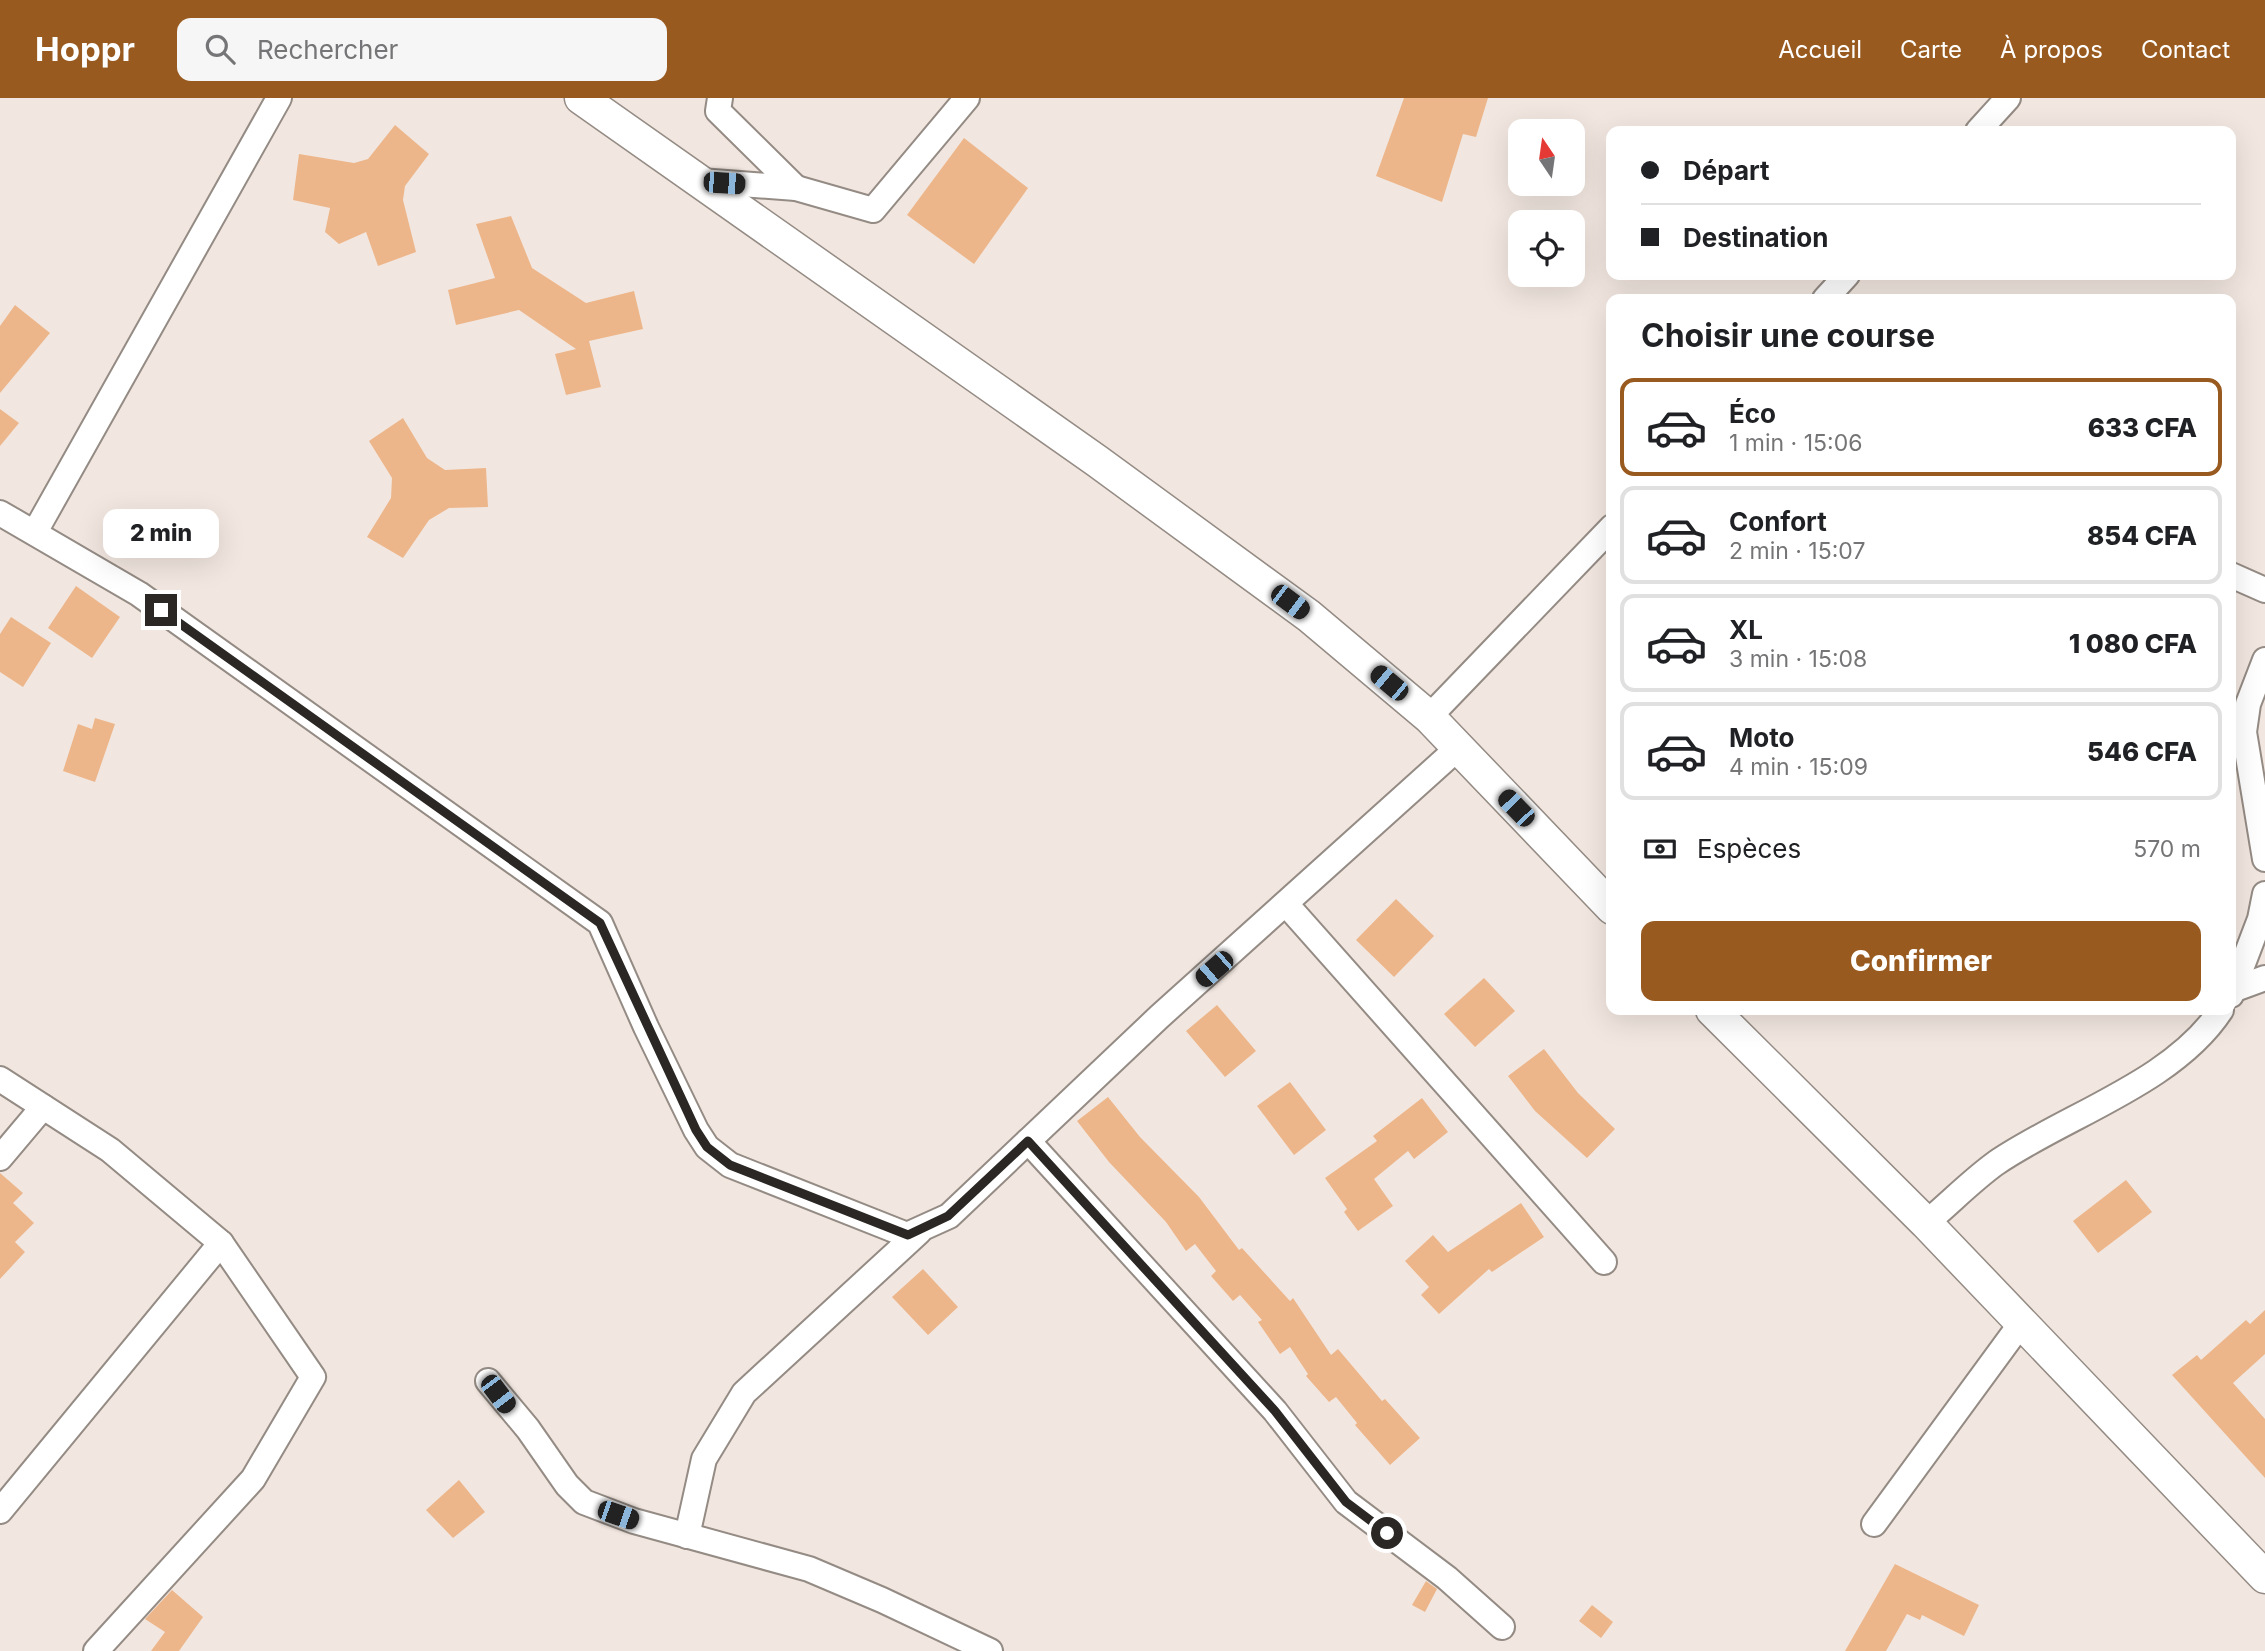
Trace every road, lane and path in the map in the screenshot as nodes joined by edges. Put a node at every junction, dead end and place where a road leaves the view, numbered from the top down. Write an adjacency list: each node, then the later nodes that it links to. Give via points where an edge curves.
1 (279, 98): 12 (street)
2 (581, 98): 7 (main road)
3 (720, 98): 8 (street, via 718,111)
4 (967, 98): 8 (street, via 873,209)
5 (2008, 98): 6 (street)
6 (1983, 126)
7 (699, 181): 8 (street); 17 (main road, via 1195,531 1309,616)
8 (796, 188)
9 (1842, 280): 10 (street)
10 (1830, 294)
11 (0, 513): 12 (street)
12 (35, 533): 33 (street, via 139,594 600,923 707,1147 730,1165 858,1217 908,1235)
13 (1606, 533): 17 (street)
14 (2236, 577): 15 (street)
15 (2265, 590)
16 (2265, 660): 19 (street, via 2248,705 2244,732)
17 (1429, 717): 18 (main road)
18 (1458, 748): 21 (main road); 22 (street)
19 (2265, 859)
20 (2265, 894): 24 (street)
21 (1606, 902)
22 (1286, 904): 30 (street); 35 (street)
23 (2265, 978): 25 (street)
24 (2236, 983)
25 (2236, 991)
26 (1717, 1015): 32 (main road)
27 (2217, 1015): 32 (street, via 2192,1045 2149,1075 1994,1164)
28 (0, 1079): 29 (street)
29 (43, 1107): 31 (street); 34 (street, via 110,1150)
30 (1028, 1141): 33 (street, via 948,1216); 42 (street, via 1275,1411 1346,1502 1447,1578)
31 (0, 1158)
32 (1926, 1223): 36 (main road)
33 (919, 1232): 40 (street, via 744,1393 704,1459)
34 (220, 1243): 38 (street); 43 (street, via 313,1377 253,1479)
35 (1604, 1262)
36 (2022, 1322): 39 (street); 41 (main road)
37 (488, 1381): 40 (street, via 584,1502)
38 (0, 1511)
39 (1874, 1524)
40 (687, 1536): 44 (street, via 809,1569)
41 (2263, 1569)
42 (1502, 1627)
43 (96, 1651)
44 (990, 1651)

